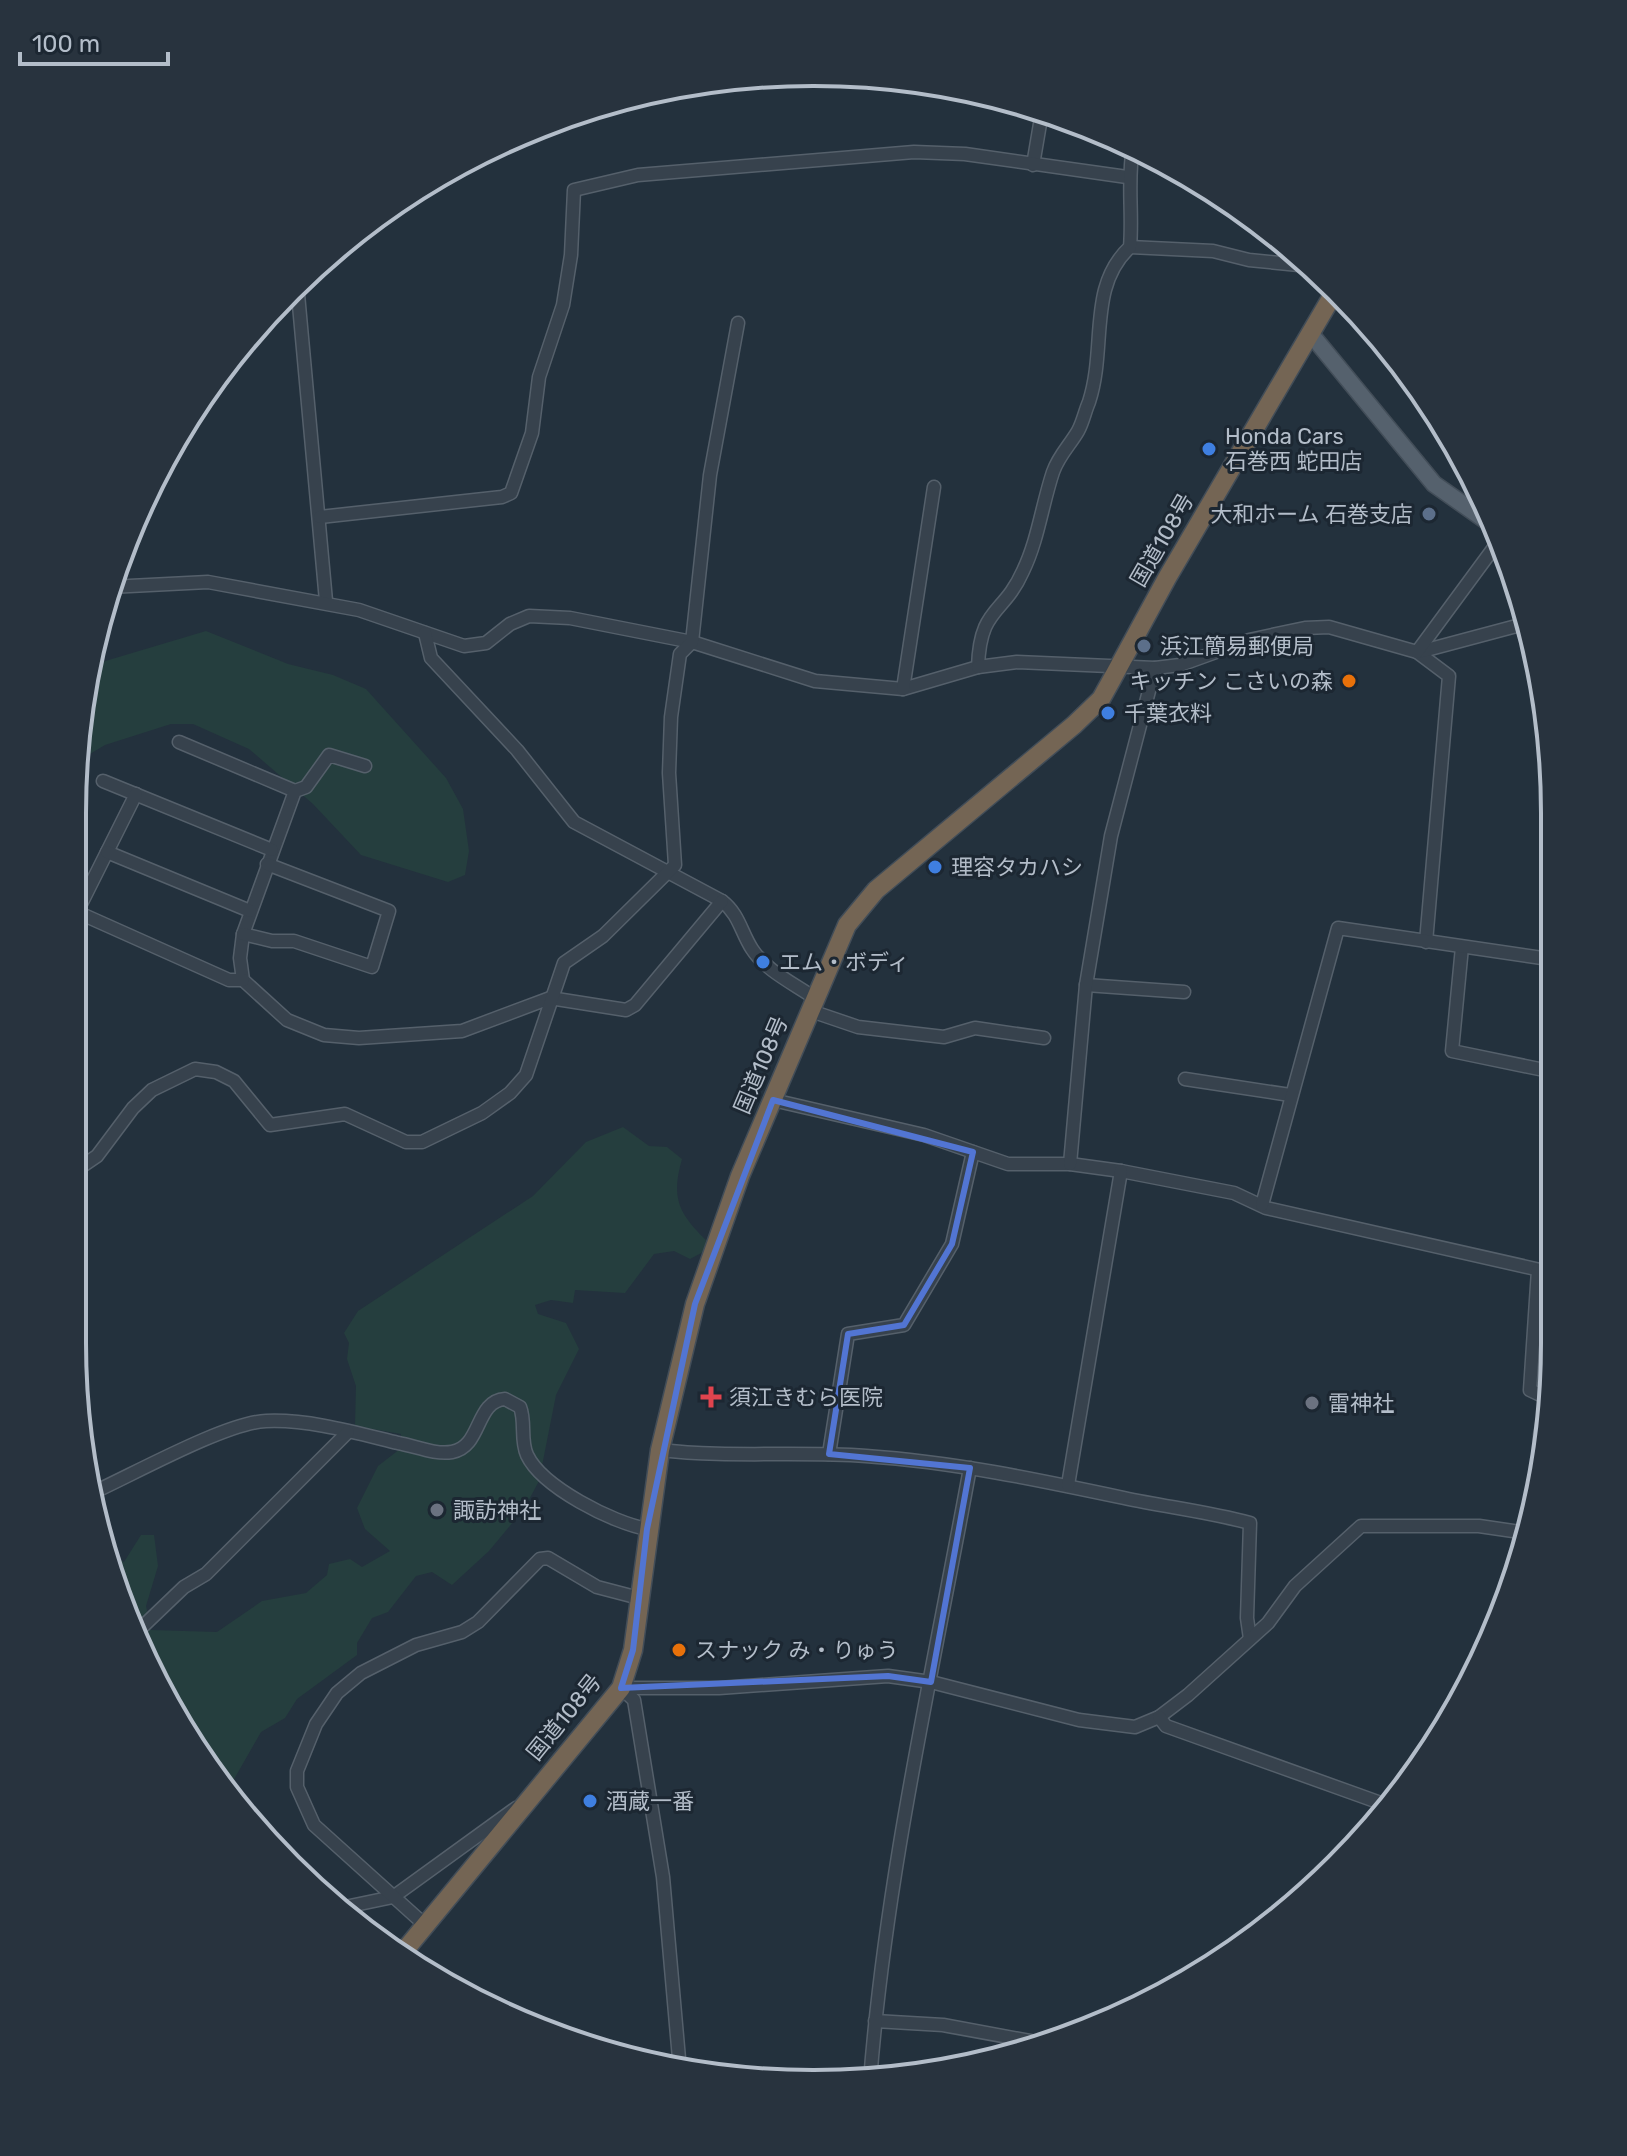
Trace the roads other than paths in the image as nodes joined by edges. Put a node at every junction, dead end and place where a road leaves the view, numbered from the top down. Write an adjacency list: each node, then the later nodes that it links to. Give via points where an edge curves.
1 (1040, 123): 3 (street)
2 (1131, 159): 4 (street)
3 (1033, 165): 4 (street); 13 (street, via 965,154 900,152 638,175 574,190 563,305 539,377 532,433 511,493)
4 (1127, 177): 5 (street)
5 (1130, 247): 6 (street, via 1213,251); 22 (street, via 1107,275 1096,378 1078,432 1061,451 1015,588 983,626)
6 (1289, 264)
7 (299, 300): 13 (street)
8 (1329, 301): 10 (highway, 国道108号)
9 (738, 323): 19 (street, via 710,475)
10 (1310, 333): 12 (main road, via 1434,484); 21 (highway, 国道108号)
11 (934, 487): 24 (street)
12 (1476, 514)
13 (320, 517): 16 (street)
14 (1492, 551): 20 (street)
15 (123, 586): 16 (street, via 208,582)
16 (326, 601): 18 (street)
17 (1516, 626): 20 (street)
18 (425, 633): 19 (street, via 475,647 510,624 540,615); 33 (street, via 431,658 517,750 574,822)
19 (692, 642): 24 (street, via 815,681); 33 (street, via 680,654 671,717 675,865)
20 (1417, 652): 23 (street, via 1329,627 1305,628); 39 (street, via 1449,676)
21 (1121, 664): 22 (street, via 1017,662); 23 (street); 46 (highway, 国道108号, via 1088,714 859,907)
22 (978, 667): 24 (street)
23 (1155, 668): 43 (street, via 1111,836)
24 (903, 689)
25 (179, 742): 28 (street)
26 (365, 766): 28 (street, via 329,755 306,787)
27 (103, 781): 29 (street)
28 (295, 791): 30 (street)
29 (136, 794): 30 (street); 31 (street)
30 (272, 850): 32 (street)
31 (107, 852): 34 (street); 36 (street)
32 (267, 864): 36 (street); 38 (street, via 389,911 372,967 294,941)
33 (670, 872): 35 (street); 45 (street, via 603,936 564,963)
34 (86, 894)
35 (722, 901): 45 (street, via 635,1005 626,1010); 46 (street, via 737,916 753,951)
36 (250, 911): 38 (street)
37 (86, 916): 42 (street, via 229,980)
38 (243, 934): 42 (street)
39 (1426, 942): 40 (street); 50 (street, via 1335,930)
40 (1462, 947): 41 (street); 48 (street, via 1452,1051)
41 (1541, 958)
42 (243, 980): 45 (street, via 287,1020 324,1035 359,1038 462,1031)
43 (1086, 985): 44 (street); 54 (street)
44 (1184, 992)
45 (550, 998): 53 (street, via 526,1075 510,1093 422,1142 406,1142 345,1114 270,1125 234,1081 195,1069 152,1090)
46 (814, 1005): 47 (street, via 858,1027 944,1037 975,1028); 51 (highway, 国道108号)
47 (1044, 1038)
48 (1541, 1069)
49 (1185, 1079): 50 (street)
50 (1290, 1095): 56 (street)
51 (773, 1100): 52 (street, via 924,1135); 61 (highway, 国道108号, via 695,1304)
52 (973, 1152): 54 (street, via 1008,1164); 62 (street, via 947,1258 904,1325 848,1334)
53 (86, 1163)
54 (1070, 1164): 55 (street)
55 (1121, 1171): 56 (street, via 1234,1193); 64 (street)
56 (1262, 1205): 57 (street)
57 (1541, 1270)
58 (1541, 1296): 59 (street, via 1530,1390)
59 (1539, 1395)
60 (348, 1432): 65 (street, via 266,1421 244,1424); 66 (street, via 455,1451 467,1444 494,1401 511,1400 520,1407 523,1443 537,1470 602,1514); 69 (street, via 206,1574 184,1587)
61 (660, 1450): 62 (street, via 711,1456); 66 (highway, 国道108号)
62 (829, 1454): 63 (street)
63 (970, 1468): 64 (street); 71 (street)
64 (1068, 1485): 70 (street, via 1250,1523)
65 (101, 1489)
66 (647, 1529): 68 (highway, 国道108号)
67 (1516, 1531): 70 (street, via 1479,1526 1361,1526 1295,1586)
68 (639, 1598): 72 (highway, 国道108号, via 633,1650); 76 (street, via 597,1587 548,1558 540,1559 478,1622 402,1652 361,1673 337,1693 316,1724 297,1771 297,1787 314,1825)
69 (143, 1626)
70 (1250, 1639): 73 (street)
71 (931, 1682): 72 (street, via 888,1676 719,1688); 73 (street, via 1127,1728); 80 (street)
72 (621, 1688): 74 (highway, 国道108号); 82 (street, via 634,1700 660,1849)
73 (1159, 1717): 75 (street, via 1166,1726)
74 (531, 1797): 76 (street); 78 (highway, 国道108号)
75 (1377, 1802)
76 (393, 1897): 77 (street); 78 (street)
77 (353, 1905)
78 (425, 1925): 79 (highway, 国道108号)
79 (408, 1946)
80 (875, 2021): 81 (street, via 943,2025); 83 (street)
81 (1021, 2039)
82 (679, 2057)
83 (871, 2067)

